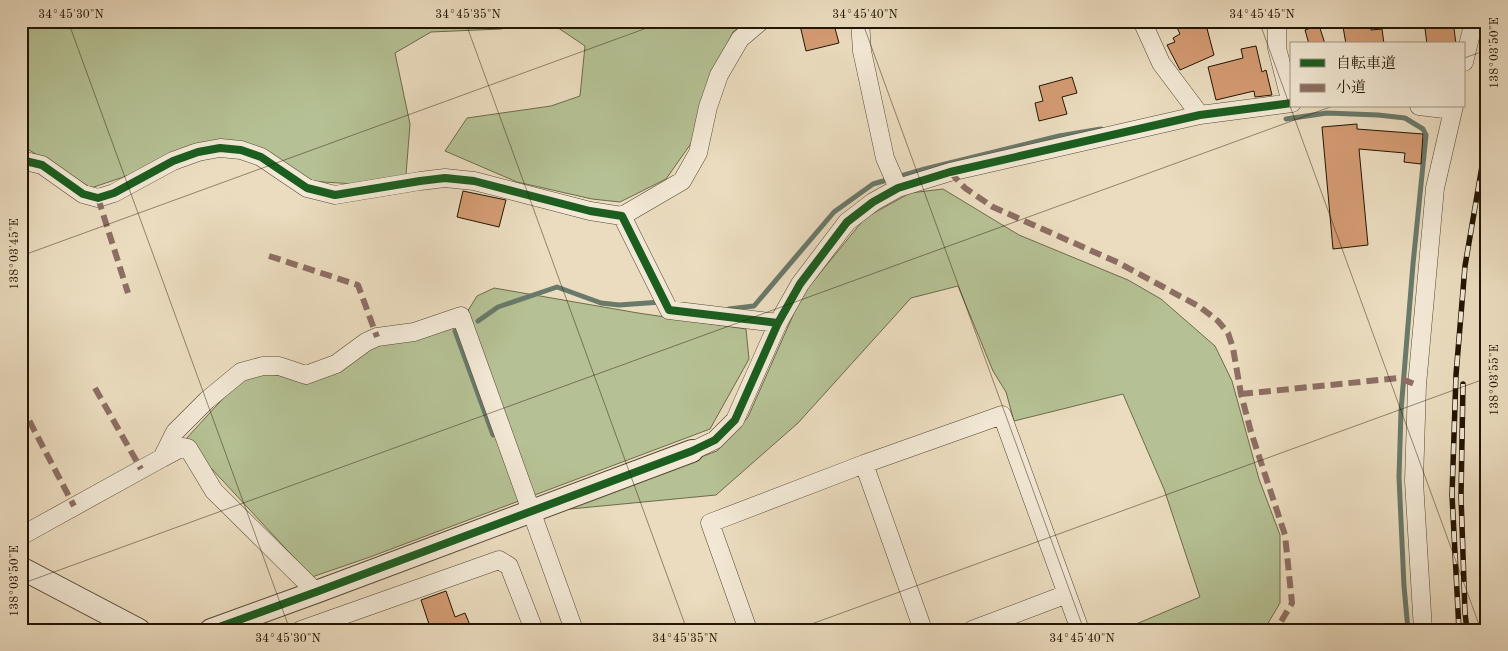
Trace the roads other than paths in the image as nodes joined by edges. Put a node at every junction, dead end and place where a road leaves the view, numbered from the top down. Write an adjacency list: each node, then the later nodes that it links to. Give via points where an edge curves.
1 (761, 21): 13 (street, via 740,39 719,76 698,153 682,181)
2 (860, 21): 12 (street, via 862,51 885,158)
3 (1142, 21): 10 (street, via 1161,63)
4 (1277, 21): 7 (street, via 1277,48)
5 (1474, 21): 6 (street)
6 (1466, 54)
7 (1290, 96)
8 (1290, 103): 10 (street)
9 (1453, 108): 33 (street, via 1435,188 1417,385 1414,480)
10 (1197, 110): 12 (street)
11 (21, 160): 13 (street, via 42,165 83,194 98,198 114,193 173,161 220,148 240,150 261,158 307,188 335,195 445,178)
12 (898, 188): 14 (street, via 847,222 800,284)
13 (622, 216): 14 (street, via 669,310)
14 (778, 323): 15 (street, via 735,420 715,440)
15 (692, 451): 18 (street)
16 (162, 458): 18 (street, via 175,432 241,372 263,366 280,366 306,376 336,364 377,337 414,332 461,316); 19 (street); 21 (street, via 183,447 188,448 214,491)
17 (864, 464): 22 (street, via 1002,415); 29 (street, via 710,523); 30 (street)
18 (531, 511): 21 (street); 28 (street)
19 (21, 536)
20 (21, 568): 24 (street)
21 (316, 592): 25 (street)
22 (1067, 594): 31 (street); 32 (street)
23 (335, 624): 26 (street); 27 (street, via 499,560 509,566)
24 (139, 630)
25 (210, 630)
26 (301, 630)
27 (534, 630)
28 (574, 630)
29 (748, 630)
30 (923, 630)
31 (972, 630)
32 (1080, 630)
33 (1423, 630)

